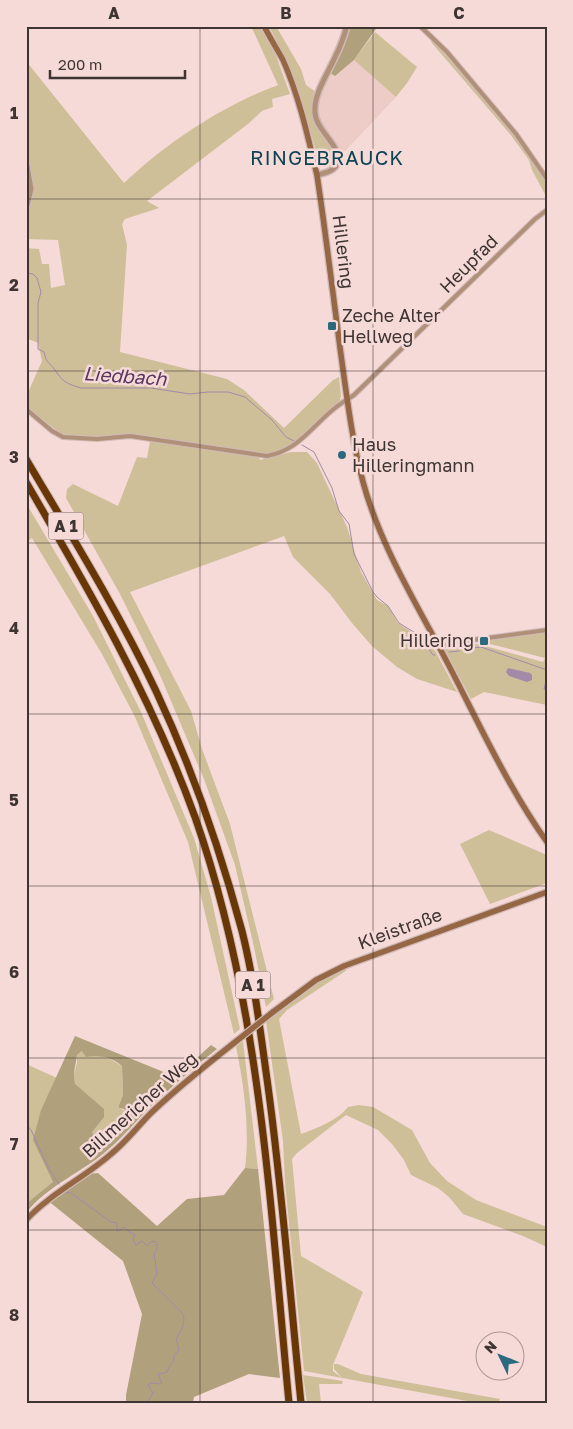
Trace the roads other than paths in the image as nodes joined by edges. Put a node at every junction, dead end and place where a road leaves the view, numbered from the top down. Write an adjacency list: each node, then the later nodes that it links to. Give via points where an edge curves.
1 (264, 26): 5 (main road, Hillering, via 283,60)
2 (347, 26): 5 (street, via 315,108 316,118 335,150 338,162 331,170)
3 (420, 26): 6 (street, via 447,52 516,134)
4 (26, 161): 7 (street, via 31,189)
5 (317, 175): 9 (main road, Hillering)
6 (547, 179)
7 (26, 209)
8 (547, 210): 9 (street, Heupfad)
9 (347, 400): 10 (street, Heupfad, via 334,408 293,447 267,456 130,436 63,437); 14 (main road, Hillering, via 355,448 375,518)
10 (26, 410)
11 (26, 459): 20 (highway, A 1, via 105,593 155,689 192,776 224,868 242,932 262,1038)
12 (26, 482): 19 (highway, A 1, via 92,594 144,694 181,780 212,872 230,937 251,1044)
13 (547, 630): 14 (street, via 450,643)
14 (440, 648): 15 (main road, Hillering, via 516,792)
15 (547, 842)
16 (547, 892): 17 (main road, Kleistraße, via 344,966 316,980)
17 (273, 1012): 18 (main road, Billmericher Weg, bridge, via 178,1088 112,1153 47,1200)
18 (26, 1220)
19 (289, 1403)
20 (301, 1403)

